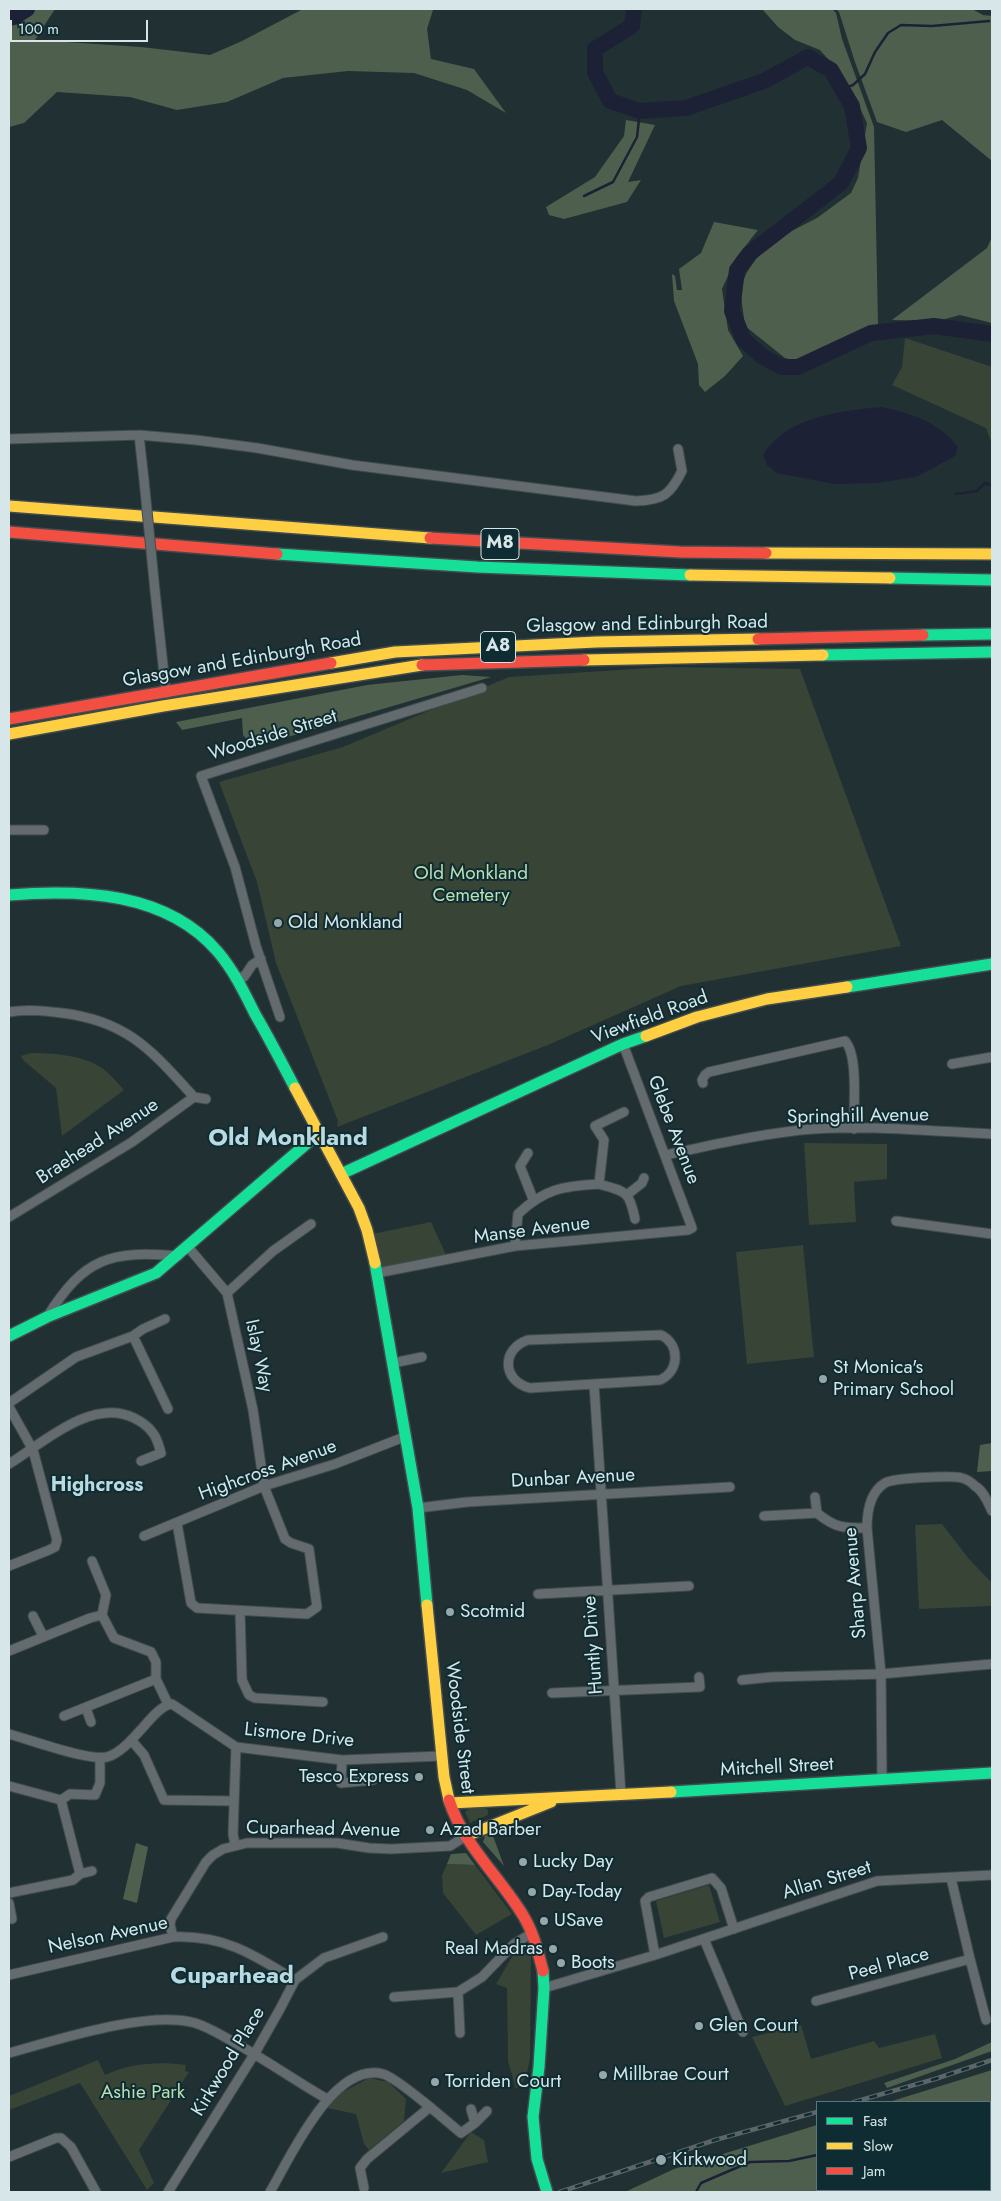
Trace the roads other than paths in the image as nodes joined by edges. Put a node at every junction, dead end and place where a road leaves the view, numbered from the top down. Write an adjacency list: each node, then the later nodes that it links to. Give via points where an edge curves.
1 (140, 435): 2 (street); 3 (street, via 257,448 352,465 636,501 653,500 667,494 682,471); 11 (street, bridge)
2 (9, 440)
3 (678, 449)
4 (9, 506): 6 (main road, M8, via 521,545 680,552)
5 (9, 532): 7 (main road, M8, via 487,567 679,576)
6 (992, 554)
7 (992, 580)
8 (992, 634): 11 (main road, Glasgow and Edinburgh Road / A8, via 596,642 395,652)
9 (992, 652): 13 (main road, Glasgow and Edinburgh Road / A8, via 426,664)
10 (482, 688): 17 (street, Woodside Street, via 201,776 235,867)
11 (166, 693): 12 (main road, Glasgow and Edinburgh Road / A8)
12 (9, 719)
13 (9, 734)
14 (9, 830): 15 (street)
15 (44, 830)
16 (9, 895): 19 (main road, Woodside Street, via 49,891 106,895 157,910 212,944)
17 (261, 959): 19 (street, via 244,977); 21 (street, Woodside Street)
18 (992, 964): 22 (main road, Viewfield Road, via 767,999 697,1017)
19 (236, 977): 30 (main road, Woodside Street)
20 (9, 1012): 26 (street, via 40,1011 87,1016 112,1025 150,1050)
21 (280, 1017)
22 (622, 1044): 33 (street, Glebe Avenue); 34 (main road, Viewfield Road)
23 (992, 1057): 24 (street)
24 (952, 1064)
25 (703, 1083): 29 (street, via 709,1072 846,1041 853,1067)
26 (194, 1097): 27 (street); 39 (street, Braehead Avenue, via 132,1142)
27 (206, 1099)
28 (624, 1112): 36 (street, via 595,1126 604,1140)
29 (854, 1129): 31 (street, Springhill Avenue); 33 (street, Springhill Avenue, via 802,1130)
30 (319, 1133): 34 (main road, Woodside Street); 46 (main road)
31 (992, 1134)
32 (528, 1153): 38 (street, via 520,1166)
33 (666, 1155): 43 (street, Glebe Avenue)
34 (341, 1174): 48 (main road, Woodside Street, via 367,1230)
35 (644, 1178): 37 (street)
36 (599, 1184): 37 (street); 38 (street, via 569,1186)
37 (628, 1194): 40 (street)
38 (533, 1200): 45 (street, via 518,1214)
39 (9, 1217)
40 (635, 1219)
41 (896, 1221): 44 (street)
42 (311, 1224): 49 (street, via 273,1251)
43 (692, 1228): 45 (street, Manse Avenue)
44 (992, 1234)
45 (515, 1246): 48 (street, Manse Avenue)
46 (188, 1247): 47 (main road); 49 (street, Islay Way)
47 (178, 1256): 50 (main road, via 140,1281); 50 (street, via 140,1254 100,1261 84,1272 59,1298)
48 (377, 1273): 55 (main road, Woodside Street)
49 (227, 1293): 64 (street, Islay Way, via 255,1420)
50 (47, 1317): 52 (main road)
51 (165, 1319): 53 (street)
52 (9, 1336)
53 (133, 1336): 57 (street, via 76,1357); 59 (street)
54 (422, 1357): 55 (street)
55 (393, 1363): 60 (main road, Woodside Street)
56 (594, 1384): 56 (street, via 660,1380 669,1376 675,1367 673,1344 661,1335 528,1340 514,1347 509,1356 510,1374 521,1386); 66 (street, Huntly Drive)
57 (9, 1403)
58 (9, 1406): 61 (street)
59 (168, 1409)
60 (404, 1438): 64 (street, Highcross Avenue); 68 (main road, Woodside Street)
61 (33, 1450): 62 (street, via 88,1415 107,1411 127,1415 152,1431 161,1453); 63 (street); 76 (street, via 57,1540 55,1547)
62 (141, 1461)
63 (9, 1464)
64 (264, 1486): 72 (street, Highcross Avenue); 80 (street, Islay Way, via 285,1539 309,1549 317,1607 306,1614)
65 (730, 1487): 66 (street, Dunbar Avenue)
66 (602, 1493): 68 (street, Dunbar Avenue); 78 (street, Huntly Drive)
67 (816, 1497): 70 (street)
68 (418, 1508): 100 (main road, Woodside Street)
69 (992, 1511): 73 (street, Sharp Avenue, via 980,1489 962,1478 889,1481 871,1500)
70 (817, 1513): 71 (street); 73 (street, via 841,1528)
71 (764, 1516)
72 (177, 1523): 74 (street, Highcross Avenue); 80 (street, via 191,1603 197,1608)
73 (867, 1528): 86 (street, Sharp Avenue)
74 (144, 1536)
75 (92, 1561): 81 (street, via 106,1595)
76 (9, 1566)
77 (689, 1586): 78 (street)
78 (607, 1592): 79 (street); 90 (street, Huntly Drive)
79 (538, 1594)
80 (240, 1611): 92 (street, via 242,1680 248,1695)
81 (102, 1615): 83 (street); 88 (street, via 114,1638 151,1652 156,1662)
82 (34, 1616): 83 (street)
83 (43, 1636): 84 (street)
84 (9, 1651)
85 (992, 1664): 86 (street)
86 (880, 1674): 89 (street); 105 (street, Sharp Avenue)
87 (699, 1677): 90 (street, via 700,1687)
88 (156, 1679): 93 (street); 94 (street)
89 (742, 1680)
90 (613, 1690): 91 (street); 107 (street, Huntly Drive)
91 (552, 1693)
92 (323, 1702)
93 (168, 1704): 98 (street); 99 (street, Lismore Drive)
94 (86, 1708): 95 (street); 96 (street)
95 (64, 1716)
96 (91, 1722)
97 (9, 1734): 101 (street, via 86,1757)
98 (132, 1741): 101 (street, via 117,1752); 110 (street, via 144,1755 164,1800)
99 (236, 1747): 102 (street, Lismore Drive); 110 (street)
100 (442, 1756): 102 (street, Lismore Drive); 111 (main road, Woodside Street)
101 (100, 1758): 109 (street, via 100,1783 95,1795 70,1794)
102 (342, 1760): 104 (street, via 341,1783)
103 (992, 1773): 105 (main road, Mitchell Street)
104 (373, 1780)
105 (882, 1780): 107 (main road, Mitchell Street)
106 (9, 1786): 109 (street)
107 (621, 1794): 108 (main road, Mitchell Street)
108 (563, 1798): 111 (main road, Mitchell Street); 112 (main road, Mitchell Street)
109 (62, 1800): 115 (street)
110 (233, 1800): 113 (street)
111 (450, 1802): 112 (main road, Woodside Street)
112 (466, 1836): 113 (street, Cuparhead Avenue, via 450,1846 391,1849 337,1843); 122 (main road, Woodside Street)
113 (236, 1845): 123 (street, Cuparhead Avenue, via 213,1855 206,1862 171,1919)
114 (92, 1871): 115 (street)
115 (80, 1874): 118 (street, via 73,1880)
116 (992, 1875): 117 (street, Allan Street)
117 (951, 1878): 121 (street, Allan Street, via 877,1880); 127 (street)
118 (9, 1893)
119 (9, 1903): 120 (street)
120 (12, 1919)
121 (734, 1929): 125 (street, Allan Street); 126 (street, via 721,1888 712,1878 649,1897 645,1901)
122 (532, 1933): 130 (main road, Woodside Street); 131 (street, via 514,1944 482,1977)
123 (173, 1936): 128 (street, Nelson Avenue); 129 (street, Nelson Avenue, via 214,1940 249,1952)
124 (383, 1936): 129 (street, Kirkwood Place, via 324,1958)
125 (704, 1939): 126 (street, Allan Street); 135 (street)
126 (656, 1955): 130 (street, Allan Street)
127 (970, 1959): 133 (street, Peel Place); 134 (street)
128 (9, 1975)
129 (294, 1980): 138 (street, Kirkwood Place)
130 (544, 1988): 149 (main road, Woodside Street, via 533,2117 538,2160)
131 (458, 1992): 132 (street); 136 (street)
132 (394, 1997)
133 (816, 2002)
134 (986, 2020)
135 (743, 2032)
136 (460, 2033)
137 (9, 2053): 138 (street, via 91,2031 174,2020 208,2028)
138 (254, 2053): 139 (street); 147 (street, Kirkwood Place)
139 (327, 2099): 140 (street, via 342,2086 374,2072 386,2074); 148 (street, via 314,2114)
140 (430, 2107): 143 (street, via 461,2133); 145 (street, via 367,2159 360,2168)
141 (471, 2109): 143 (street)
142 (487, 2111): 143 (street)
143 (475, 2123)
144 (9, 2156): 146 (street, via 61,2138 71,2148)
145 (364, 2188)
146 (96, 2192)
147 (168, 2192)
148 (270, 2192)
149 (547, 2192)

